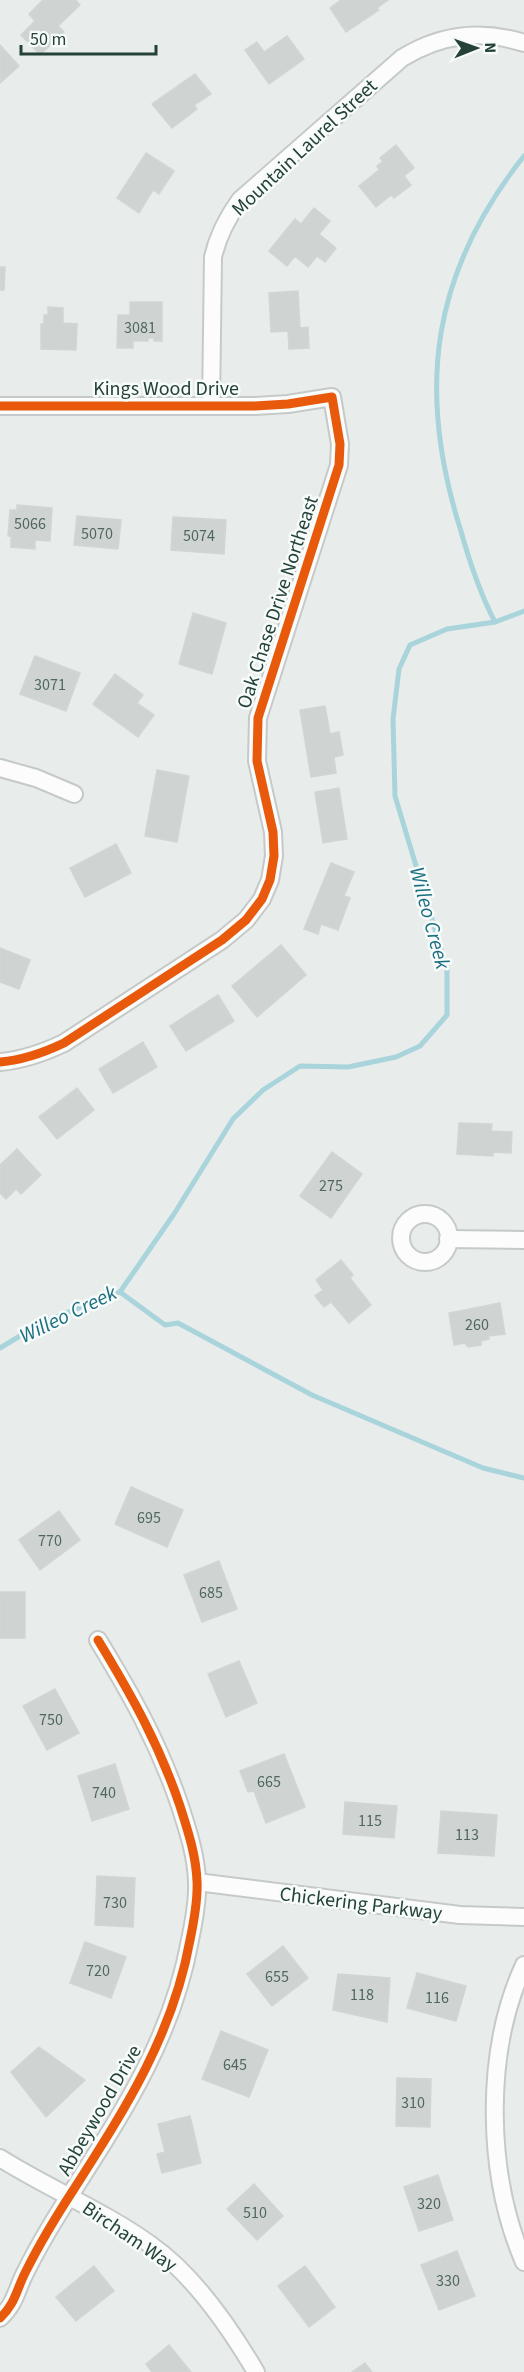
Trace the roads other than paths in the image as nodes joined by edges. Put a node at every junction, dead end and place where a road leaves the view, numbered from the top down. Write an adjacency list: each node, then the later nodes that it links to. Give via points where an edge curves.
1 (524, 43): 4 (street, Mountain Laurel Street, via 472,34 419,47 240,200 218,236 213,257)
2 (332, 397): 4 (street, Kings Wood Drive, via 288,404); 7 (street, Oak Chase Drive Northeast, via 340,444 339,465 258,718 257,761 273,832 274,856 262,899 246,920 222,940 64,1043 41,1054)
3 (0, 406): 4 (street, Kings Wood Drive)
4 (211, 406)
5 (0, 768): 6 (street)
6 (75, 794)
7 (0, 1062)
8 (448, 1239): 9 (street)
9 (524, 1240)
10 (98, 1640): 11 (street, Abbeywood Drive, via 136,1703 166,1765 192,1842)
11 (197, 1882): 12 (street, Chickering Parkway, via 460,1915); 15 (street, Abbeywood Drive, via 187,1958 162,2038 132,2098)
12 (524, 1917)
13 (524, 1965): 16 (street, via 504,2028 496,2083 495,2138 502,2193)
14 (0, 2158): 15 (street, Bircham Way)
15 (69, 2196): 17 (street, Abbeywood Drive, via 25,2272 12,2307); 18 (street, Bircham Way, via 153,2246 185,2273)
16 (524, 2262)
17 (0, 2318)
18 (256, 2372)

